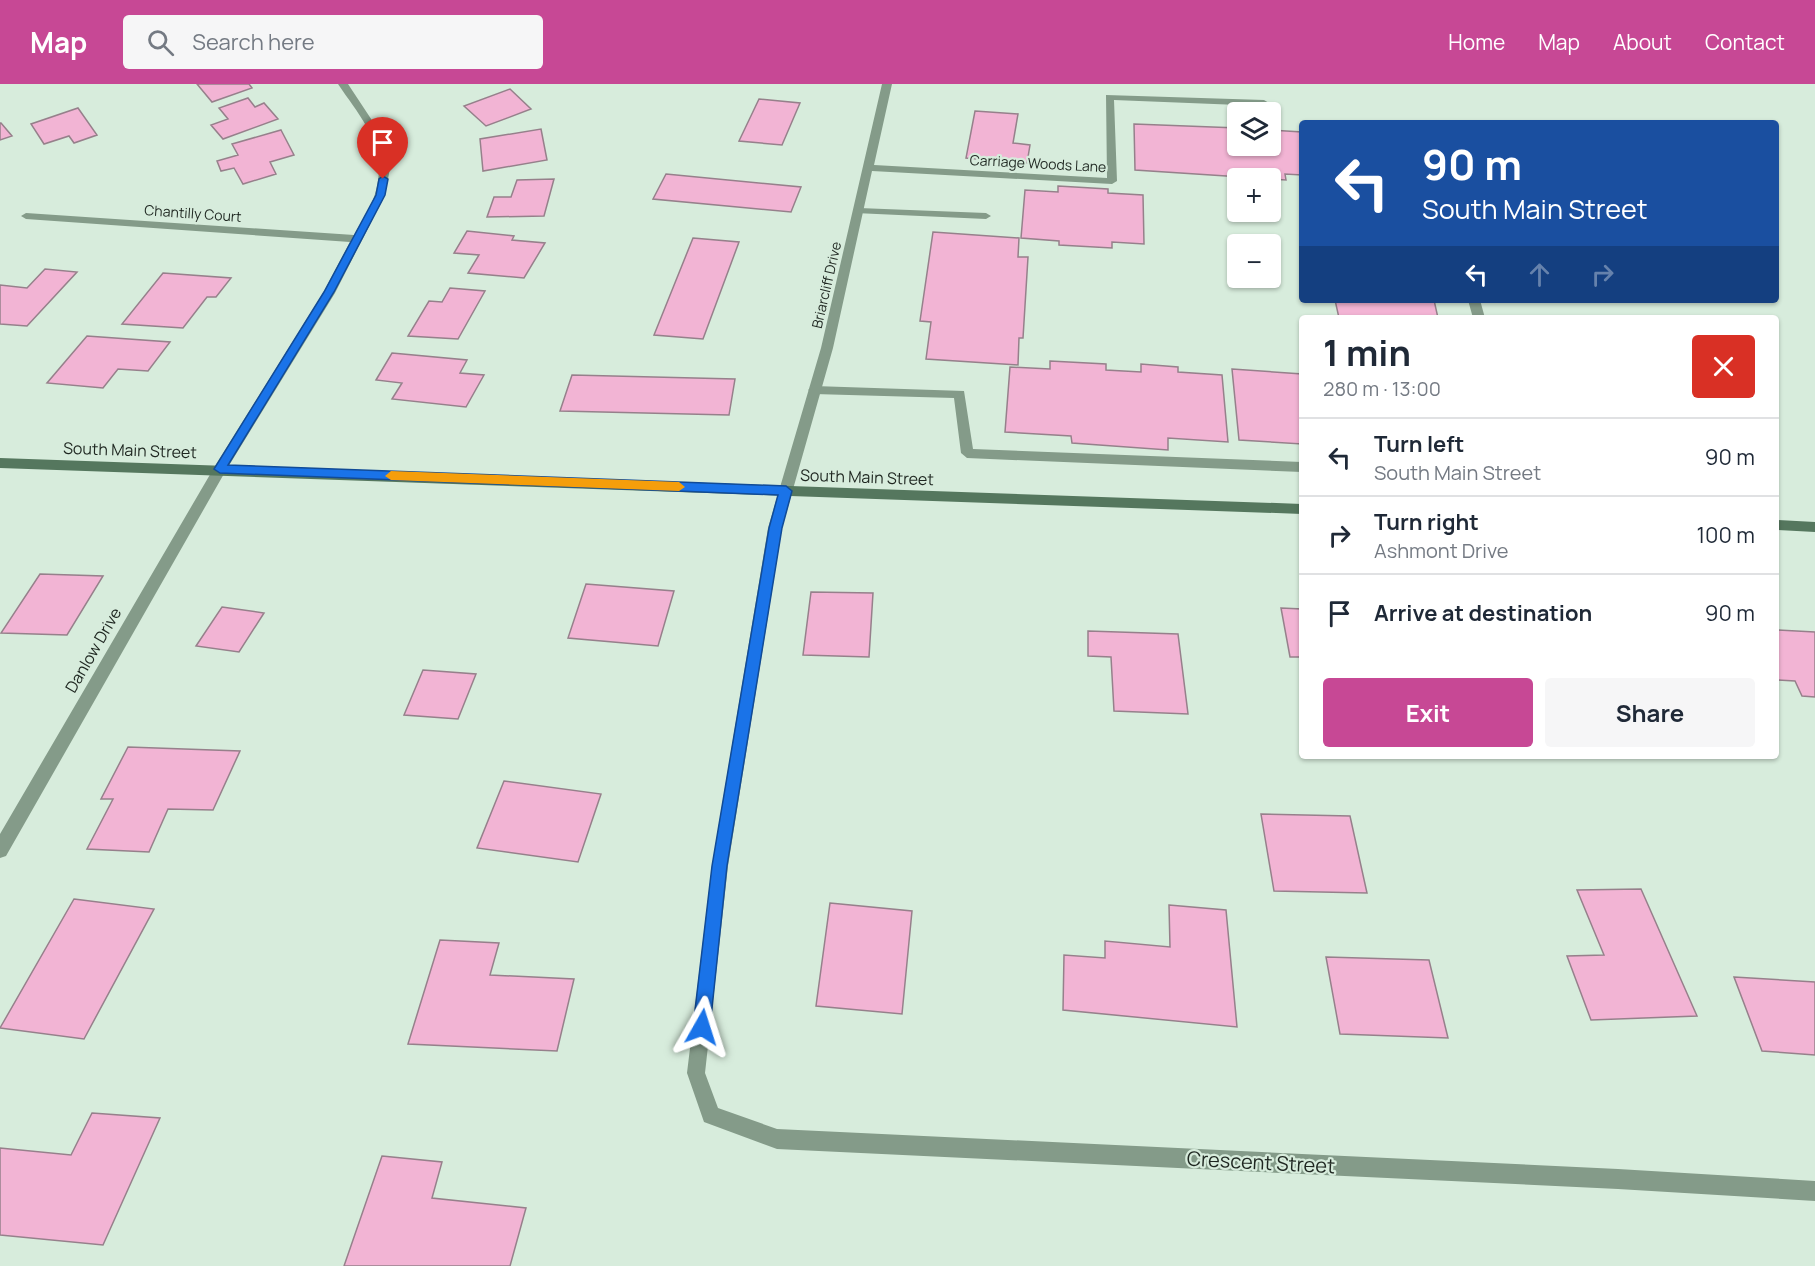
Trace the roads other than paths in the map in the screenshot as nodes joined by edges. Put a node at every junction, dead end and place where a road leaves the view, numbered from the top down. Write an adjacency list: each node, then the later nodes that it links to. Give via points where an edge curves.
1 (343, 84): 8 (street, Danlow Drive, via 378,137 386,163 380,195)
2 (887, 84): 4 (street, Briarcliff Drive)
3 (1238, 102): 4 (street, Carriage Woods Lane, via 1109,97 1112,181)
4 (869, 168): 5 (street, Briarcliff Drive)
5 (859, 211): 7 (street); 9 (street, Briarcliff Drive)
6 (26, 216): 8 (street, Chantilly Court)
7 (986, 216)
8 (359, 239): 12 (street, Danlow Drive)
9 (814, 390): 11 (street, via 960,394 968,453); 13 (street, Briarcliff Drive)
10 (0, 463): 12 (main road, South Main Street)
11 (1299, 466)
12 (220, 469): 13 (main road, South Main Street); 17 (street, Danlow Drive)
13 (786, 491): 14 (main road, South Main Street); 18 (street, Briarcliff Drive, via 775,528 720,866 696,1073)
14 (1299, 509)
15 (1779, 525): 16 (main road)
16 (1815, 527)
17 (0, 850)
18 (711, 1115): 19 (street, Crescent Street, via 777,1139)
19 (1815, 1191)

